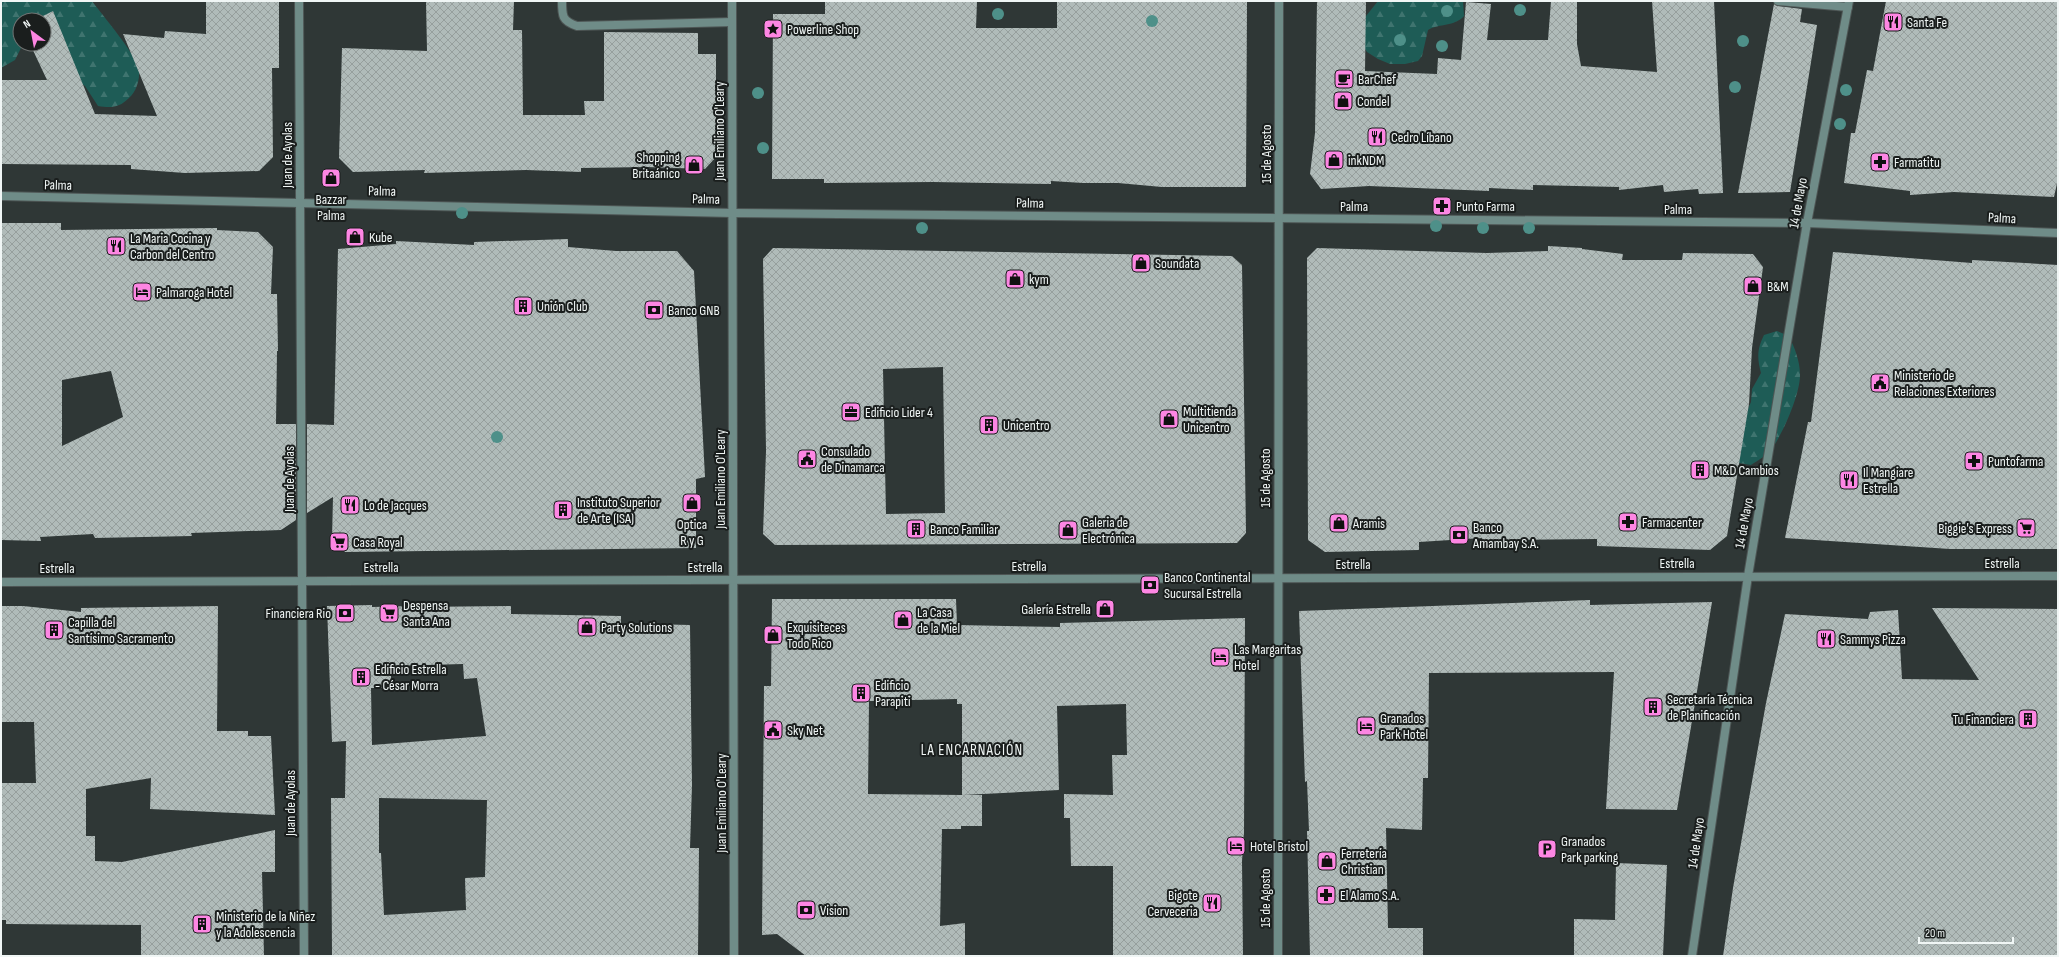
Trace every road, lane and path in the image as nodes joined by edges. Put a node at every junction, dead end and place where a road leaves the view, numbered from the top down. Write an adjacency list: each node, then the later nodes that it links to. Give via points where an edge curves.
1 (299, 1): 9 (street, Juan de Ayolas)
2 (562, 1): 7 (street, via 562,14 568,23 577,26)
3 (732, 1): 7 (street, Juan Emiliano O'Leary)
4 (1279, 1): 11 (street, 15 de Agosto)
5 (1778, 1): 6 (street)
6 (1848, 4): 12 (street, 14 de Mayo)
7 (732, 22): 10 (street, Juan Emiliano O'Leary)
8 (1, 196): 9 (street, Palma)
9 (300, 202): 10 (street, Palma); 17 (street, Juan de Ayolas)
10 (732, 213): 11 (street, Palma); 18 (street, Juan Emiliano O'Leary)
11 (1278, 219): 12 (street, Palma); 16 (street, 15 de Agosto)
12 (1807, 223): 13 (street, Palma); 14 (street, 14 de Mayo)
13 (2058, 233)
14 (1748, 576): 15 (street, Estrella); 16 (street, Estrella); 23 (street, 14 de Mayo)
15 (2058, 576)
16 (1278, 578): 18 (street, Estrella); 22 (street, 15 de Agosto)
17 (302, 580): 18 (street, Estrella); 19 (street, Estrella); 20 (street, Juan de Ayolas)
18 (733, 580): 21 (street, Juan Emiliano O'Leary)
19 (1, 582)
20 (304, 956)
21 (734, 956)
22 (1278, 956)
23 (1692, 956)

